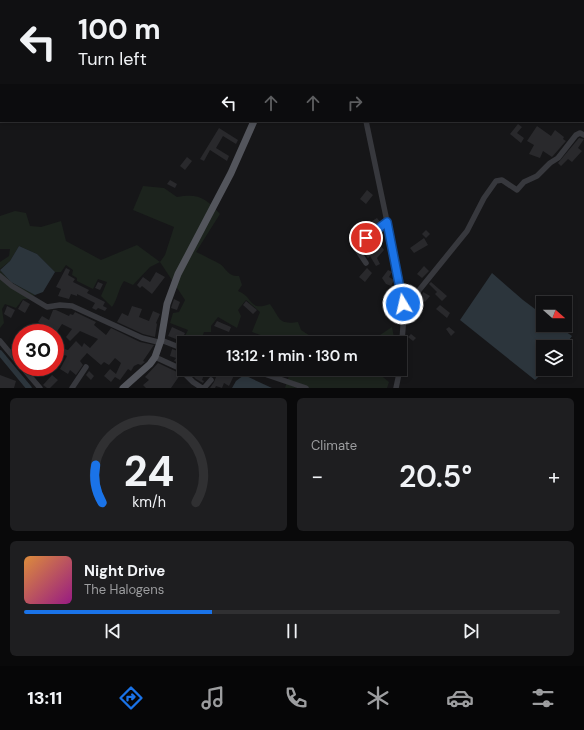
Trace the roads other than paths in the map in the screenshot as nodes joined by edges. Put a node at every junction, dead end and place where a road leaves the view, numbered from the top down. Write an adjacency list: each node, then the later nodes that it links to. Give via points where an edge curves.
1 (254, 122): 9 (main road, via 231,173 178,274 168,304)
2 (366, 122): 4 (street)
3 (584, 135): 7 (street, via 576,135 558,158 537,176 524,182 518,190 502,180 496,181 467,231 427,282 416,294 410,290)
4 (387, 222): 5 (street, via 356,248); 7 (street)
5 (366, 263)
6 (0, 276): 9 (street, via 47,307 72,306 142,338 158,342)
7 (402, 293): 8 (street)
8 (402, 336)
9 (161, 340): 11 (street); 13 (main road)
10 (0, 342): 12 (street)
11 (177, 346)
12 (12, 356)
13 (155, 357): 21 (main road); 22 (street, via 179,368)
14 (86, 367): 20 (street)
15 (29, 376): 19 (street)
16 (271, 376): 23 (street)
17 (398, 376): 24 (street)
18 (211, 380): 22 (street)
19 (40, 388)
20 (72, 388)
21 (123, 388)
22 (203, 388)
23 (306, 388)
24 (396, 388)

